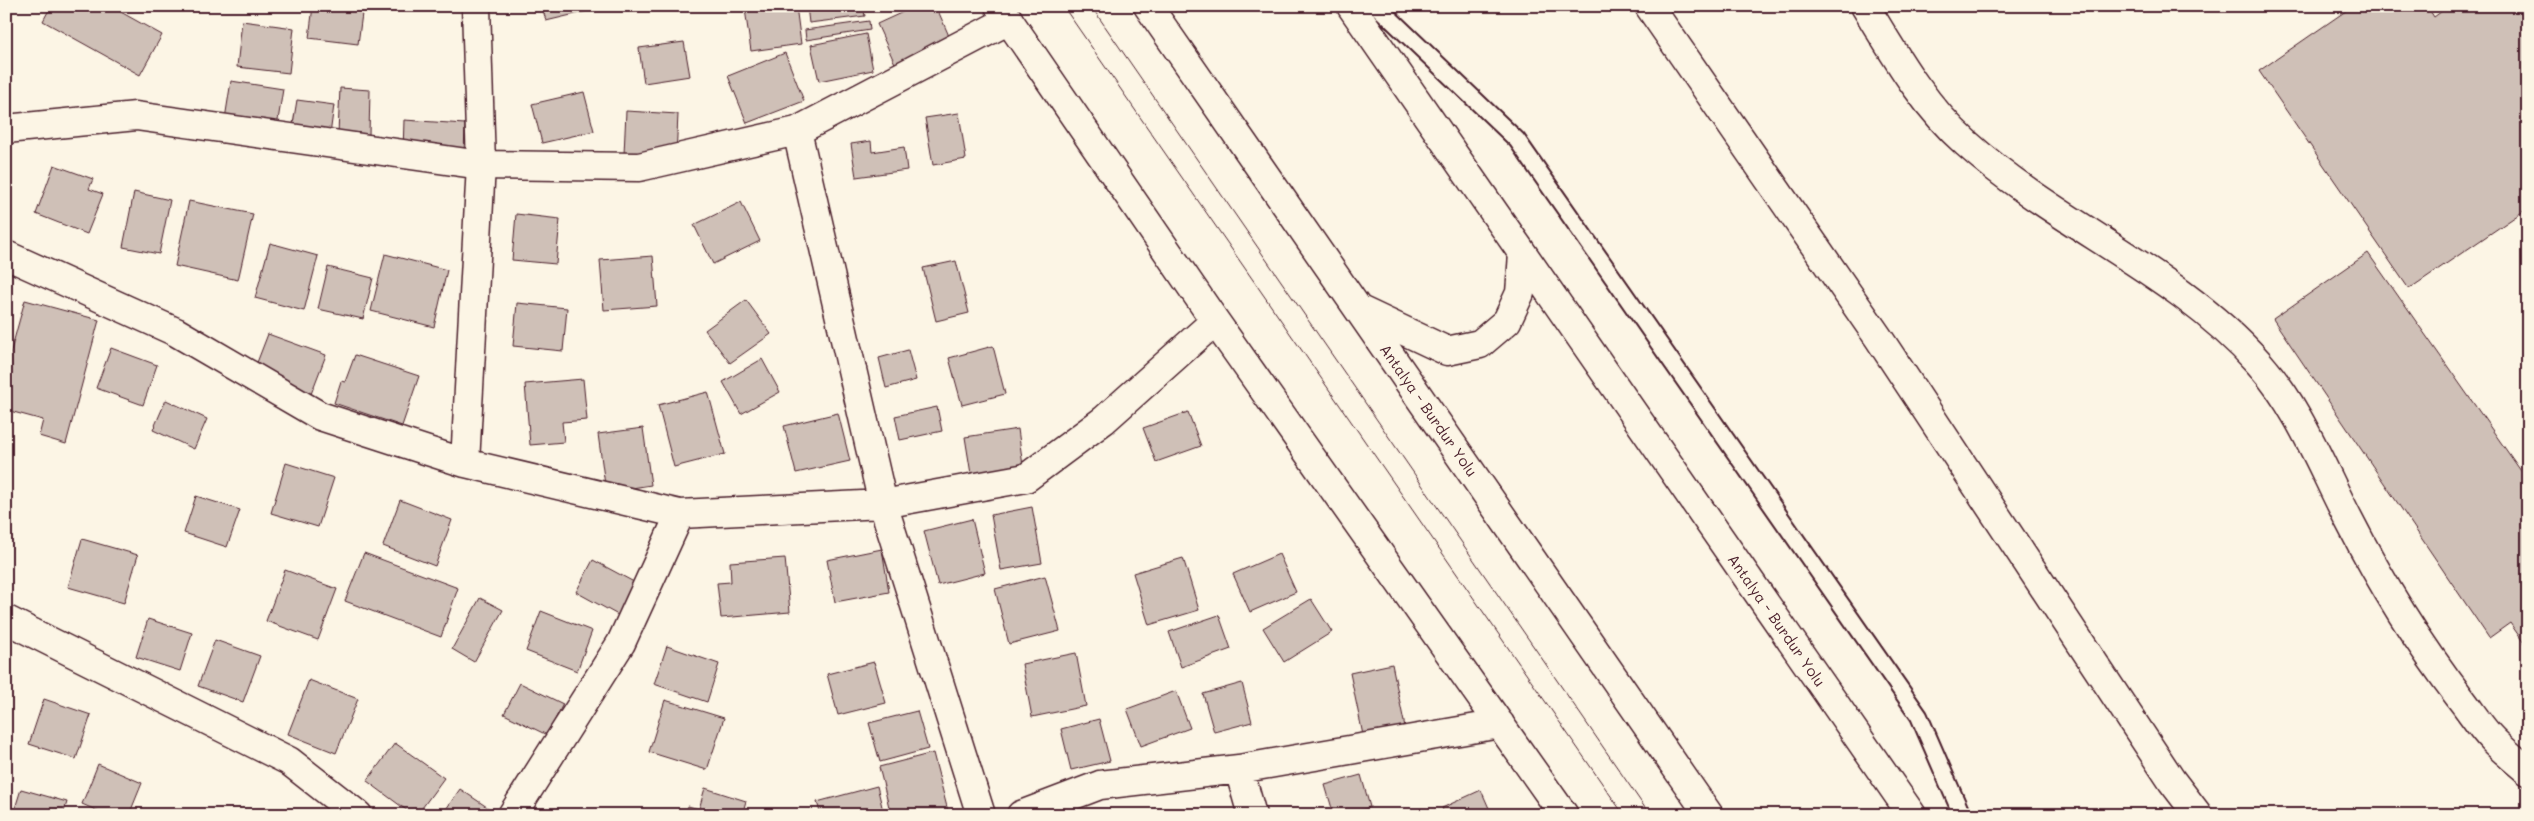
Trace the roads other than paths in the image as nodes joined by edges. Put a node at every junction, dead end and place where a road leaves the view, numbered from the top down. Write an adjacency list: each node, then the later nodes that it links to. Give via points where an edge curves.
1 (476, 6): 10 (main road)
2 (1148, 6): 13 (main road, Antalya - Burdur Yolu)
3 (1351, 6): 11 (main road, Antalya - Burdur Yolu)
4 (1377, 6): 30 (lane, via 1517,140 1919,716)
5 (1649, 6): 31 (main road, via 1878,337 2172,781)
6 (1865, 6): 21 (main road, via 1906,74 1964,142 2001,172 2206,312 2260,364 2305,429 2368,557 2406,621 2492,739)
7 (1004, 13): 9 (main road); 14 (main road)
8 (6, 129): 10 (main road, via 136,116)
9 (797, 132): 10 (main road, via 639,167); 16 (main road)
10 (481, 164): 15 (main road)
11 (1523, 254): 13 (main road, via 1520,293 1507,321 1480,344 1447,351); 29 (main road, Antalya - Burdur Yolu)
12 (6, 255): 15 (main road, via 176,332 320,416)
13 (1359, 310): 28 (main road, Antalya - Burdur Yolu)
14 (1215, 322): 16 (main road, via 1104,420 1026,478); 19 (main road)
15 (465, 463): 17 (main road)
16 (883, 504): 17 (main road); 24 (main road)
17 (680, 514): 23 (main road, via 621,643)
18 (7, 622): 22 (main road, via 289,761)
19 (1500, 724): 20 (main road); 27 (main road)
20 (1239, 769): 25 (main road, via 1100,785); 26 (main road)
21 (2528, 771)
22 (358, 815)
23 (512, 815)
24 (981, 815)
25 (1021, 815)
26 (1252, 815)
27 (1564, 815)
28 (1709, 815)
29 (1912, 815)
30 (1962, 815)
31 (2198, 815)

